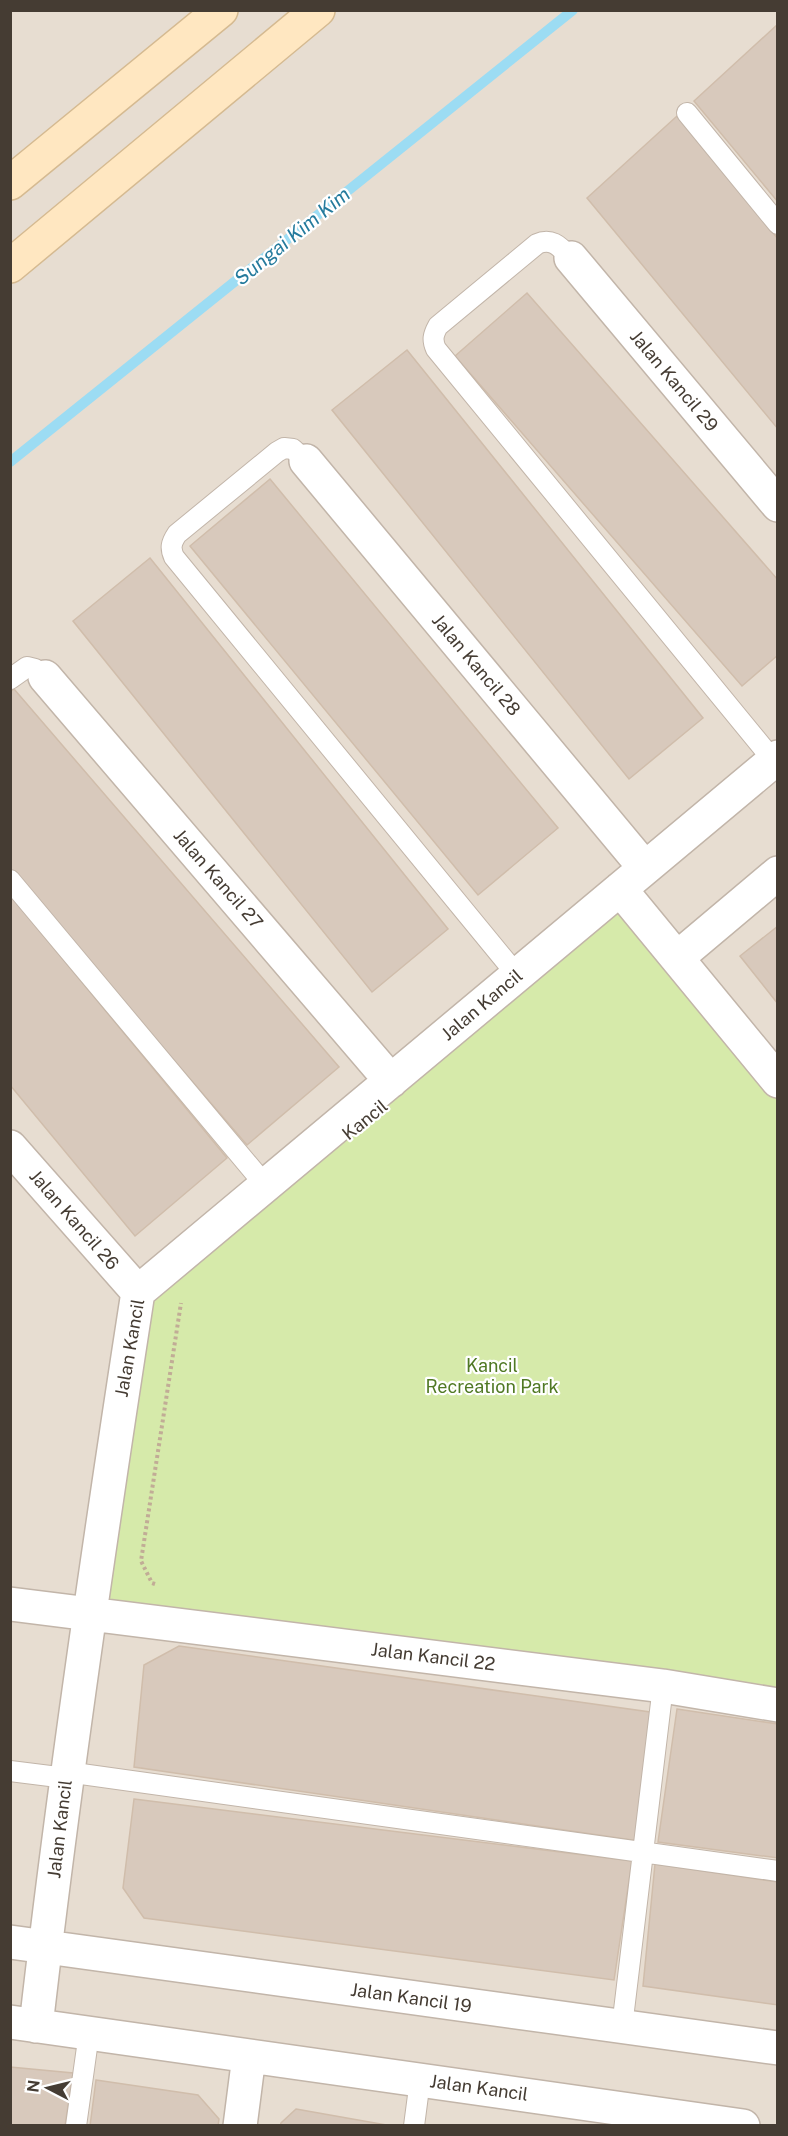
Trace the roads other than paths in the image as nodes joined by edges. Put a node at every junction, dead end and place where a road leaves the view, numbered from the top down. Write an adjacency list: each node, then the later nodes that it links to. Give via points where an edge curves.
1 (221, 10): 4 (main road)
2 (318, 10): 7 (main road)
3 (687, 113): 5 (lane)
4 (10, 183)
5 (777, 224)
6 (571, 258): 9 (street, Jalan Kancil 29); 12 (lane, via 553,242 544,240 537,244 438,326 433,341 436,349)
7 (10, 266)
8 (306, 461): 13 (street, Jalan Kancil 28); 18 (lane, via 293,449 277,452 177,534 172,541 174,558)
9 (777, 505)
10 (45, 677): 11 (lane, via 27,668); 19 (street, Jalan Kancil 27)
11 (10, 679)
12 (775, 759): 13 (street, Jalan Kancil)
13 (645, 868): 16 (street, Jalan Kancil)
14 (777, 873): 17 (street)
15 (10, 880): 22 (lane)
16 (620, 889): 17 (street); 18 (street, Jalan Kancil)
17 (677, 958): 20 (street)
18 (517, 975): 19 (street, Jalan Kancil)
19 (391, 1081): 22 (street, Jalan Kancil)
20 (777, 1081)
21 (10, 1147): 23 (street, Jalan Kancil 26)
22 (266, 1186): 23 (street, Jalan Kancil)
23 (138, 1292): 25 (street, Jalan Kancil)
24 (10, 1604): 25 (street, Jalan Kancil 22)
25 (88, 1613): 26 (street, Jalan Kancil 22); 29 (street, Jalan Kancil)
26 (663, 1686): 27 (street, Jalan Kancil 22); 30 (lane)
27 (777, 1705)
28 (10, 1772): 29 (lane)
29 (66, 1775): 30 (lane); 33 (street, Jalan Kancil)
30 (644, 1852): 31 (lane); 35 (lane)
31 (777, 1871)
32 (10, 1942): 33 (street, Jalan Kancil 19)
33 (45, 1947): 34 (street, Jalan Kancil); 35 (street, Jalan Kancil 19)
34 (23, 2024): 36 (street, Jalan Kancil)
35 (622, 2027): 37 (street, Jalan Kancil 19)
36 (89, 2033): 38 (street, Jalan Kancil); 41 (lane)
37 (777, 2048)
38 (249, 2056): 39 (street, Jalan Kancil); 42 (street)
39 (420, 2080): 40 (street, Jalan Kancil); 43 (lane)
40 (580, 2114): 44 (street, Jalan Kancil)
41 (76, 2126)
42 (240, 2126)
43 (414, 2126)
44 (743, 2126)

